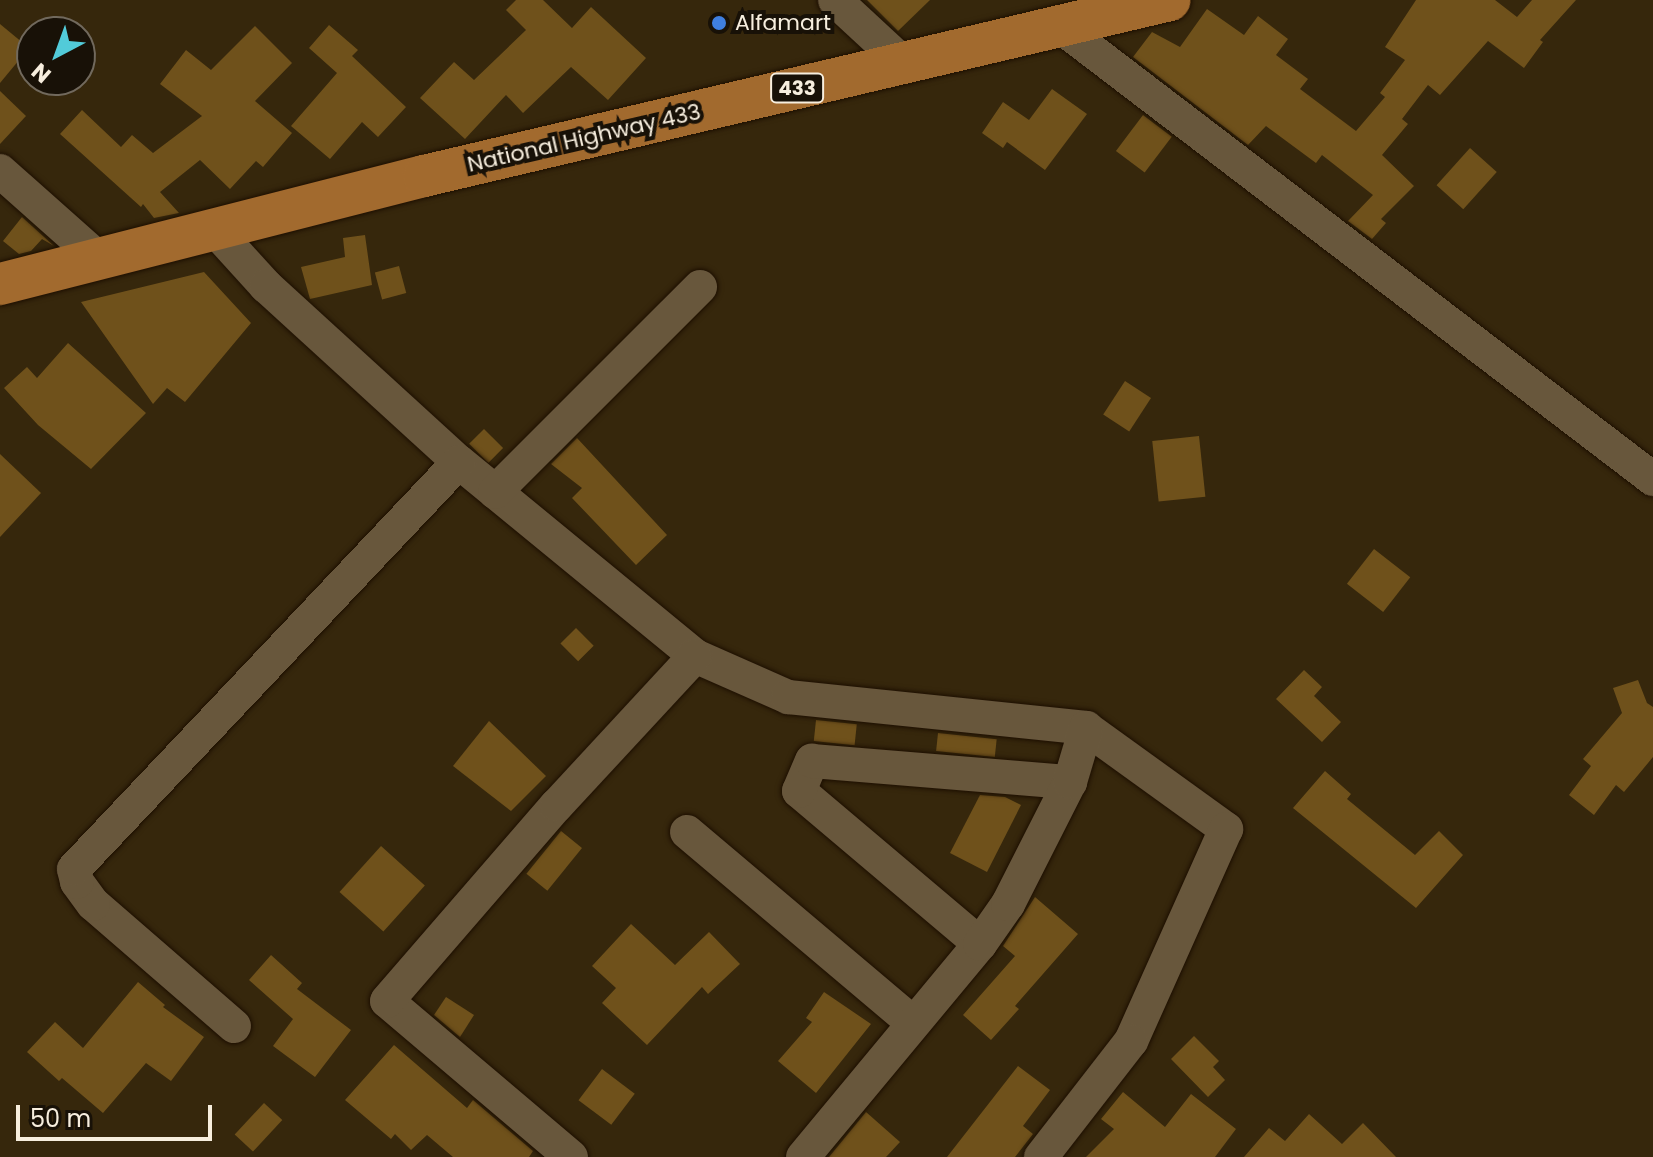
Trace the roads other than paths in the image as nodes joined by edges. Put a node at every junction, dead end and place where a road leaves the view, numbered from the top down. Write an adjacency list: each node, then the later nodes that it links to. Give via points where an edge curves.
1 (835, 0): 4 (street)
2 (1170, 0): 3 (main road, National Highway 433 / 433)
3 (1061, 27): 4 (main road, National Highway 433 / 433); 11 (street)
4 (903, 63): 6 (main road, National Highway 433 / 433)
5 (0, 171): 7 (street)
6 (215, 230): 7 (main road, National Highway 433 / 433); 10 (street, via 266,286)
7 (99, 259): 8 (main road, National Highway 433 / 433)
8 (0, 284)
9 (700, 287): 12 (street)
10 (459, 462): 12 (street); 19 (street, via 74,869 93,904)
11 (1653, 479)
12 (495, 492): 13 (street)
13 (695, 656): 14 (street, via 788,697); 20 (street, via 387,1001)
14 (1086, 728): 15 (street); 22 (street, via 1226,829 1131,1041)
15 (1070, 782): 17 (street, via 1008,904); 17 (street, via 812,761 799,791)
16 (687, 832): 18 (street)
17 (980, 944): 18 (street)
18 (913, 1023): 21 (street)
19 (234, 1026)
20 (571, 1157)
21 (803, 1157)
22 (1041, 1157)

